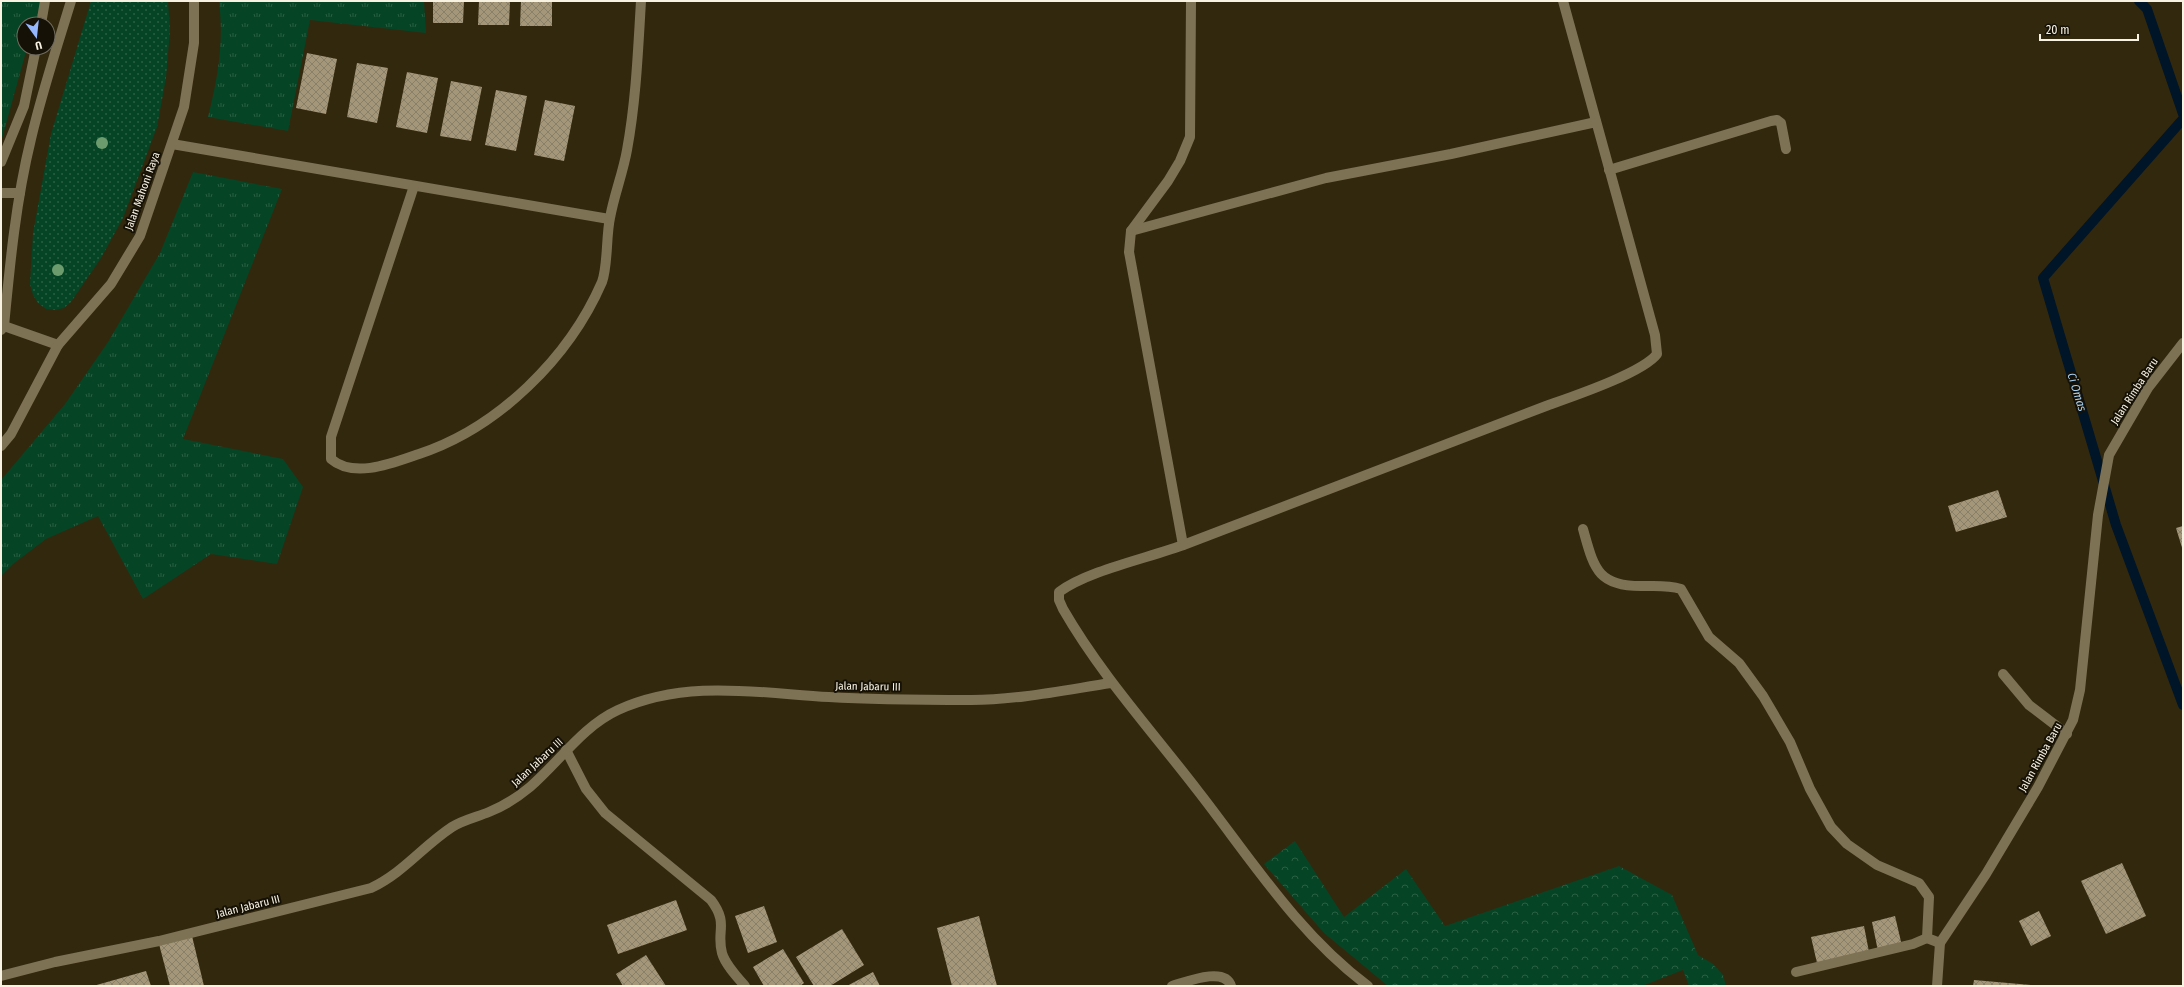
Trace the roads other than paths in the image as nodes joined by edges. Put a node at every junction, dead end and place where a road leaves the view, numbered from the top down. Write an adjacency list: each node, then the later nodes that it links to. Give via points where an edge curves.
1 (45, 1): 7 (street)
2 (71, 1): 16 (street, via 46,81)
3 (194, 1): 10 (street, Jalan Mahoni Raya, via 194,44 184,107)
4 (641, 1): 17 (street, via 627,151)
5 (1191, 1): 18 (street, via 1190,137 1168,181)
6 (1562, 1): 9 (street)
7 (42, 16)
8 (34, 56): 12 (street, via 24,106)
9 (1596, 122): 13 (street); 18 (street, via 1326,178)
10 (172, 144): 14 (street); 21 (street, Jalan Mahoni Raya, via 140,236 112,284)
11 (1786, 149): 13 (street, via 1781,123 1777,120)
12 (1, 162)
13 (1609, 170): 24 (street, via 1655,335 1657,354 1652,360 1561,400)
14 (414, 186): 17 (street); 17 (street, via 331,437 332,459 340,466 351,469 395,462 435,449 470,430 520,395 566,343 603,280)
15 (1, 193): 16 (street)
16 (20, 193): 19 (street)
17 (609, 219)
18 (1131, 231): 24 (street, via 1129,252)
19 (2, 328): 21 (street)
20 (2183, 343): 27 (street, Jalan Rimba Baru, via 2148,388 2109,455 2098,514 2080,690)
21 (58, 345): 22 (street, Jalan Mahoni Raya, via 11,434)
22 (1, 446)
23 (1583, 529): 29 (street, via 1593,564 1603,576 1627,586 1668,586 1681,589 1709,637 1739,663 1763,696 1790,742 1810,789 1831,827 1847,844 1876,864 1919,884 1929,898)
24 (1183, 545): 26 (street, via 1084,579 1059,592 1063,609)
25 (2003, 674): 27 (street, via 2029,705)
26 (1111, 683): 28 (street, Jalan Jabaru III, via 973,700 830,698 736,690 678,693 650,698 617,710); 36 (street, via 1179,765 1267,884 1339,963)
27 (2067, 734): 30 (street, Jalan Rimba Baru, via 1986,874)
28 (566, 750): 32 (street, Jalan Jabaru III, via 530,787 504,805 453,826 401,871 371,888 159,941); 33 (street, via 586,789 605,813 711,900 718,909 722,924 722,952)
29 (1928, 938): 30 (street); 31 (street, via 1913,944)
30 (1940, 943): 37 (street, Jalan Rimba Baru)
31 (1796, 972)
32 (1, 976)
33 (745, 986)
34 (1172, 986): 35 (street, via 1215,976 1230,981)
35 (1231, 986)
36 (1368, 986)
37 (1937, 986)

